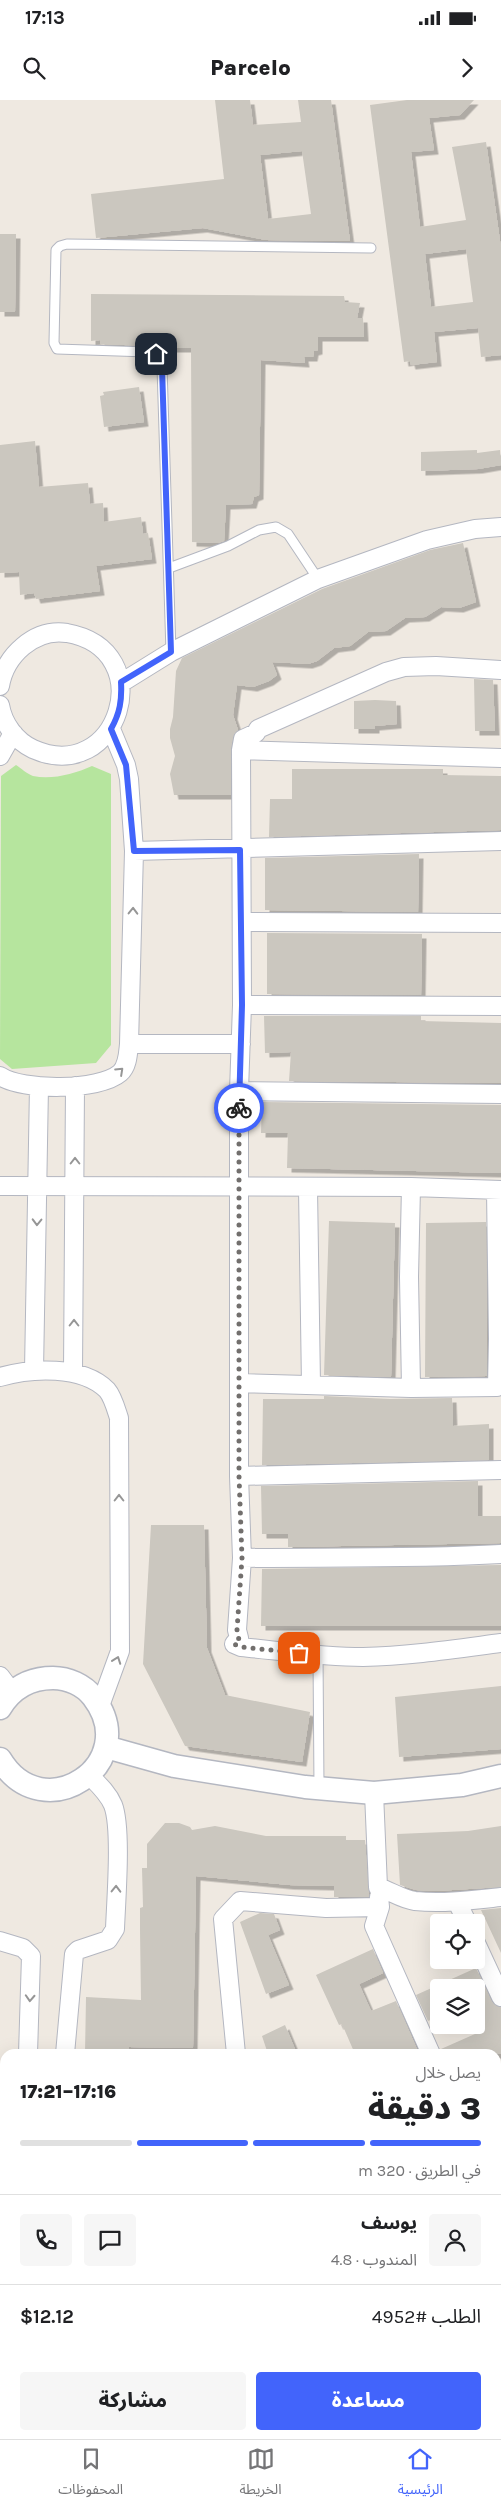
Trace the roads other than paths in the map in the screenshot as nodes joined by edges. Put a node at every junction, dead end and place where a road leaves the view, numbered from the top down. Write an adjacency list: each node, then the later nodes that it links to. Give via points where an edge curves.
1 (371, 248): 3 (lane, via 67,244 56,250 54,343 57,348 148,352 159,357 162,367)
2 (501, 527): 4 (street, via 474,529 427,540)
3 (169, 568): 4 (lane, via 228,546 259,530 276,527 288,534); 5 (lane)
4 (318, 579): 5 (street)
5 (171, 652): 7 (street)
6 (501, 670): 12 (street, via 421,665 386,672 258,729 243,739)
7 (121, 682): 8 (street, via 114,664 101,648 84,637 65,633 45,635 27,643 12,656 2,674); 10 (street, via 119,714)
8 (0, 686)
9 (0, 705): 11 (street)
10 (111, 729): 11 (street, via 82,751 63,755 44,754 27,746); 17 (street, via 126,765)
11 (13, 733): 13 (street)
12 (241, 750): 14 (street); 16 (street)
13 (0, 756)
14 (501, 758)
15 (501, 841): 16 (street)
16 (240, 850): 17 (street); 18 (street)
17 (134, 851): 22 (street, one-way to 17)
18 (242, 922): 19 (street); 20 (street)
19 (501, 923)
20 (242, 1005): 21 (street); 23 (street)
21 (501, 1006)
22 (129, 1044): 23 (street); 26 (street, one-way to 22, via 107,1080 121,1072 126,1065)
23 (241, 1044): 27 (street)
24 (0, 1076): 25 (street, via 7,1081)
25 (39, 1086): 26 (street); 31 (street)
26 (75, 1086): 29 (street, one-way to 26)
27 (239, 1091): 28 (street); 32 (street)
28 (501, 1094)
29 (74, 1185): 31 (street); 32 (street); 38 (street, one-way to 29)
30 (0, 1186): 31 (street)
31 (38, 1186): 37 (street, one-way to 37)
32 (240, 1186): 34 (street); 40 (street)
33 (411, 1187): 34 (street); 35 (street); 43 (street)
34 (308, 1188): 41 (street)
35 (498, 1190): 36 (street)
36 (499, 1339): 42 (street)
37 (34, 1371): 38 (street); 39 (street)
38 (73, 1372): 51 (street, one-way to 38, via 120,1651 119,1418 108,1392)
39 (0, 1378)
40 (240, 1383): 41 (street); 45 (street)
41 (311, 1385): 43 (street)
42 (499, 1385): 43 (street)
43 (412, 1388)
44 (501, 1470): 45 (street)
45 (239, 1476): 47 (street)
46 (501, 1554): 47 (street, via 406,1559 340,1556)
47 (242, 1558): 49 (street, via 239,1638 234,1644)
48 (501, 1643): 49 (street, via 407,1654)
49 (318, 1655): 56 (lane)
50 (2, 1698): 51 (street, via 26,1682 60,1678 83,1688)
51 (100, 1706): 52 (street, via 108,1733)
52 (106, 1747): 54 (street, via 100,1762); 56 (street, via 174,1766)
53 (2, 1769): 54 (street, via 20,1782 47,1790 74,1785)
54 (89, 1775): 67 (street, one-way to 54, via 74,1954 108,1940 115,1929 117,1828 114,1807 108,1795)
55 (501, 1776): 57 (street, via 462,1785)
56 (319, 1787): 57 (street)
57 (374, 1793): 58 (street)
58 (378, 1887): 60 (street, via 414,1901); 61 (street)
59 (501, 1897): 60 (street)
60 (457, 1902): 62 (street)
61 (380, 1907): 68 (street, via 326,1908 240,1901 222,1919); 69 (street, via 374,1926)
62 (463, 1914)
63 (0, 1941): 66 (street, one-way to 66, via 23,1948 31,1956)
64 (485, 1962): 65 (street)
65 (501, 1997)
66 (28, 2049)
67 (65, 2049)
68 (235, 2049)
69 (428, 2049)

